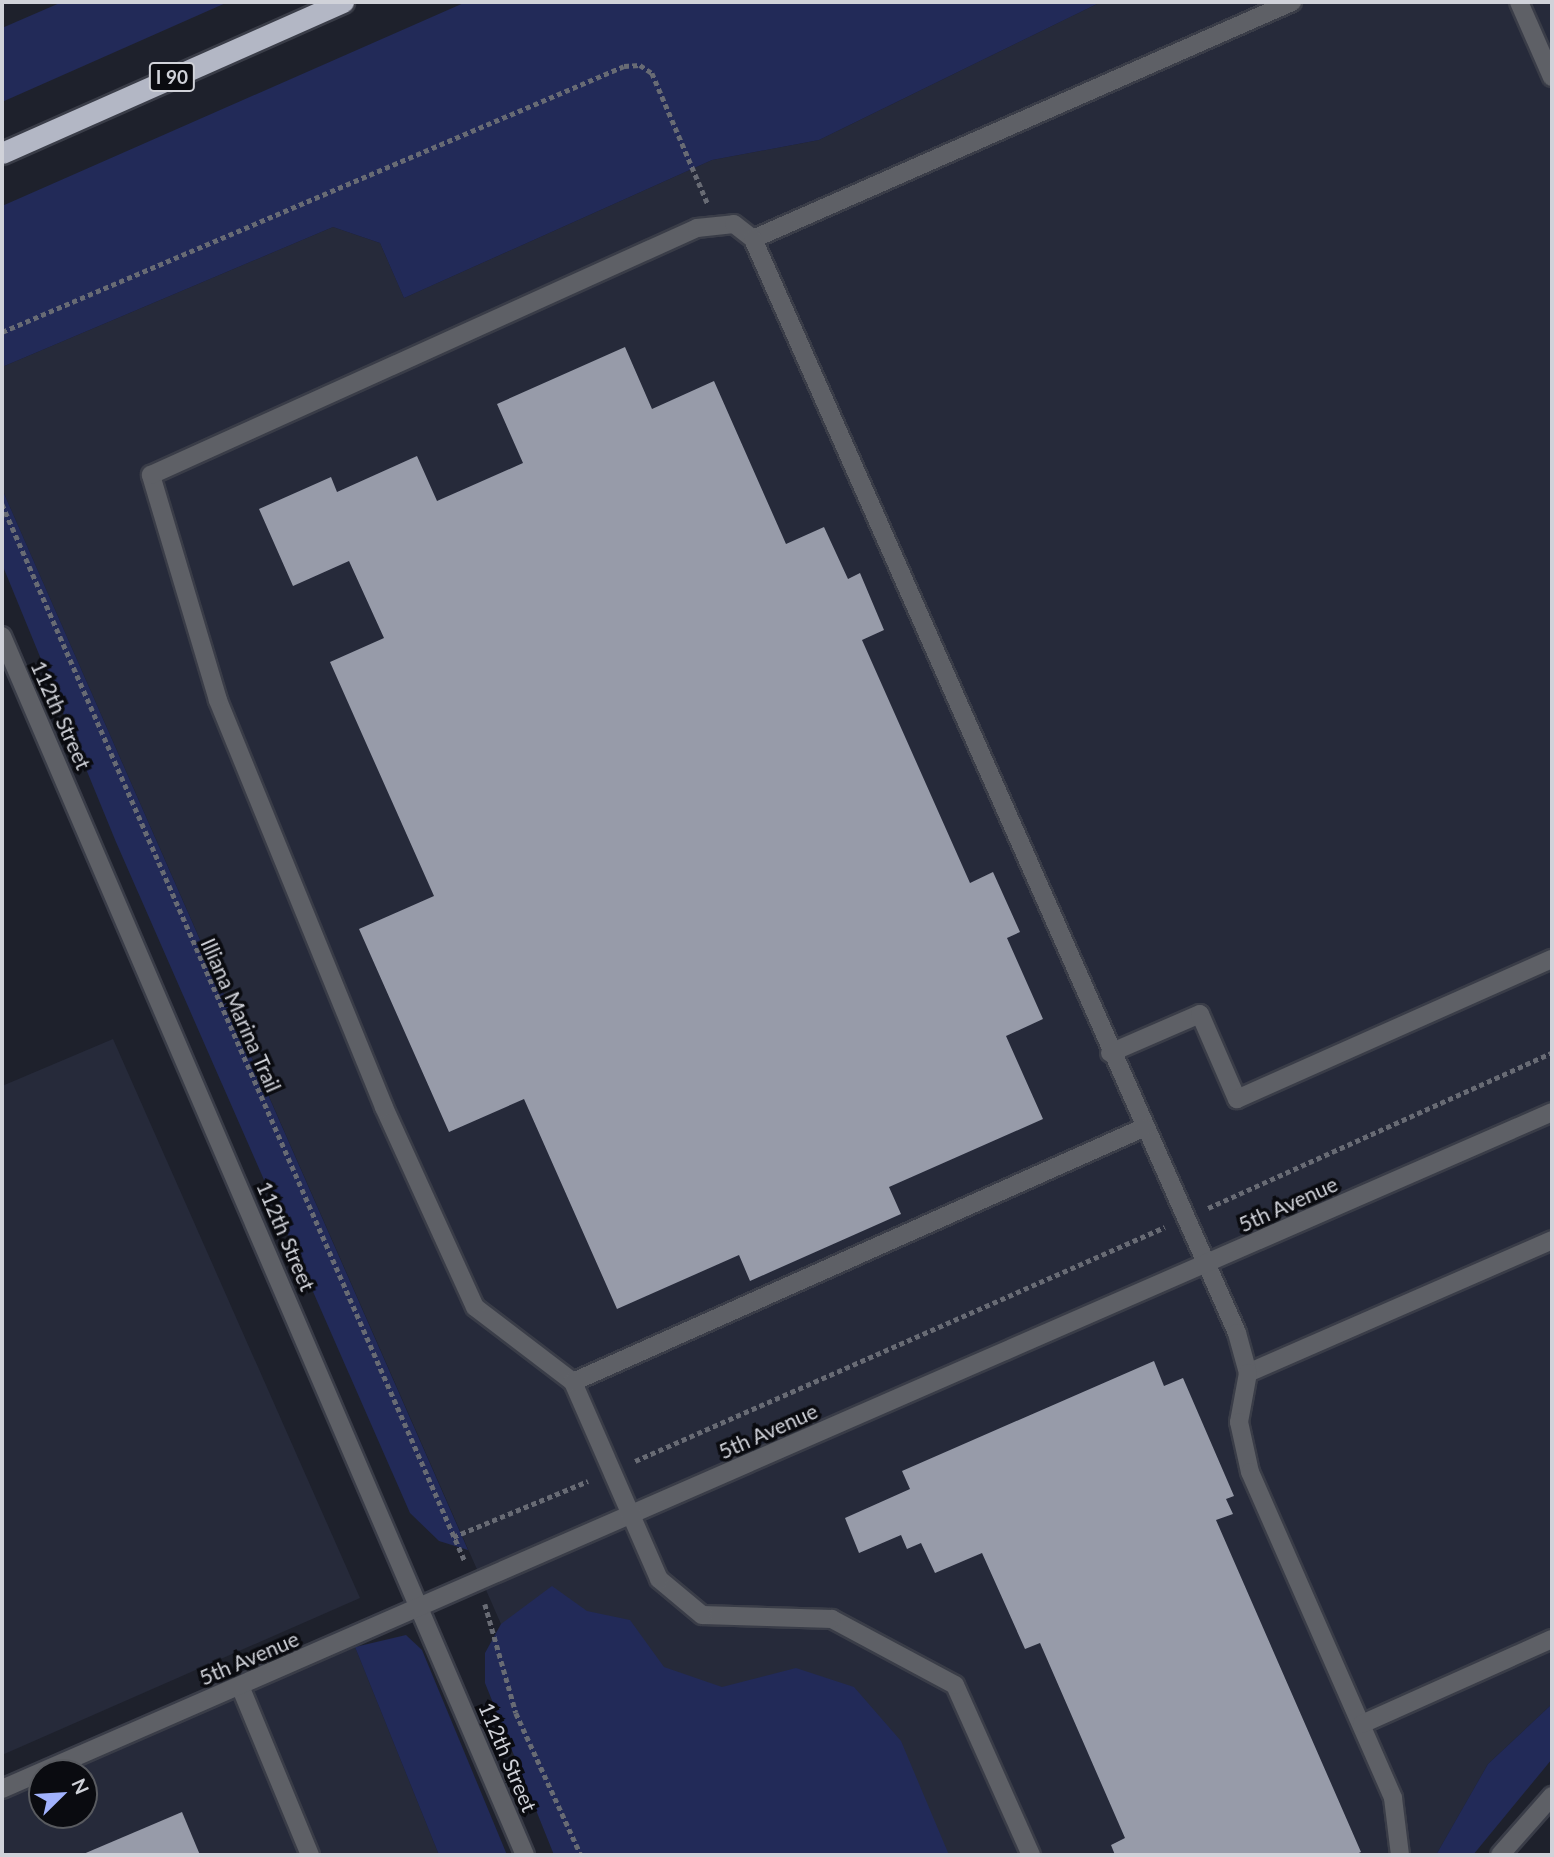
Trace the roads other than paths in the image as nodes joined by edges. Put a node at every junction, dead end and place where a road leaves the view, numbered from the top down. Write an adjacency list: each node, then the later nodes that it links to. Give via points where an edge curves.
1 (343, 2): 5 (highway, I 90)
2 (1292, 2): 6 (street)
3 (1520, 2): 4 (street)
4 (1552, 77)
5 (2, 153)
6 (753, 239): 9 (street); 15 (street, via 734,224 697,228 150,475 218,701 384,1107 475,1307)
7 (2, 636): 17 (street, 112th Street)
8 (1552, 959): 9 (street, via 1237,1099 1200,1014)
9 (1111, 1053): 11 (street)
10 (1552, 1112): 13 (street, 5th Avenue)
11 (1143, 1128): 13 (street); 15 (street)
12 (1552, 1240): 14 (street)
13 (1204, 1266): 14 (street, via 1237,1333); 16 (street, 5th Avenue)
14 (1248, 1373): 20 (street, via 1239,1422 1250,1472)
15 (573, 1382): 16 (street)
16 (632, 1516): 17 (street, 5th Avenue); 25 (street, via 659,1579 702,1615 832,1619 955,1685)
17 (420, 1608): 19 (street, 5th Avenue); 24 (street, 112th Street)
18 (1552, 1639): 20 (street)
19 (240, 1686): 21 (street, 5th Avenue); 23 (street)
20 (1362, 1724): 26 (street, via 1393,1798)
21 (2, 1790)
22 (1552, 1796): 27 (street)
23 (310, 1855)
24 (525, 1855)
25 (1031, 1855)
26 (1400, 1855)
27 (1500, 1855)

